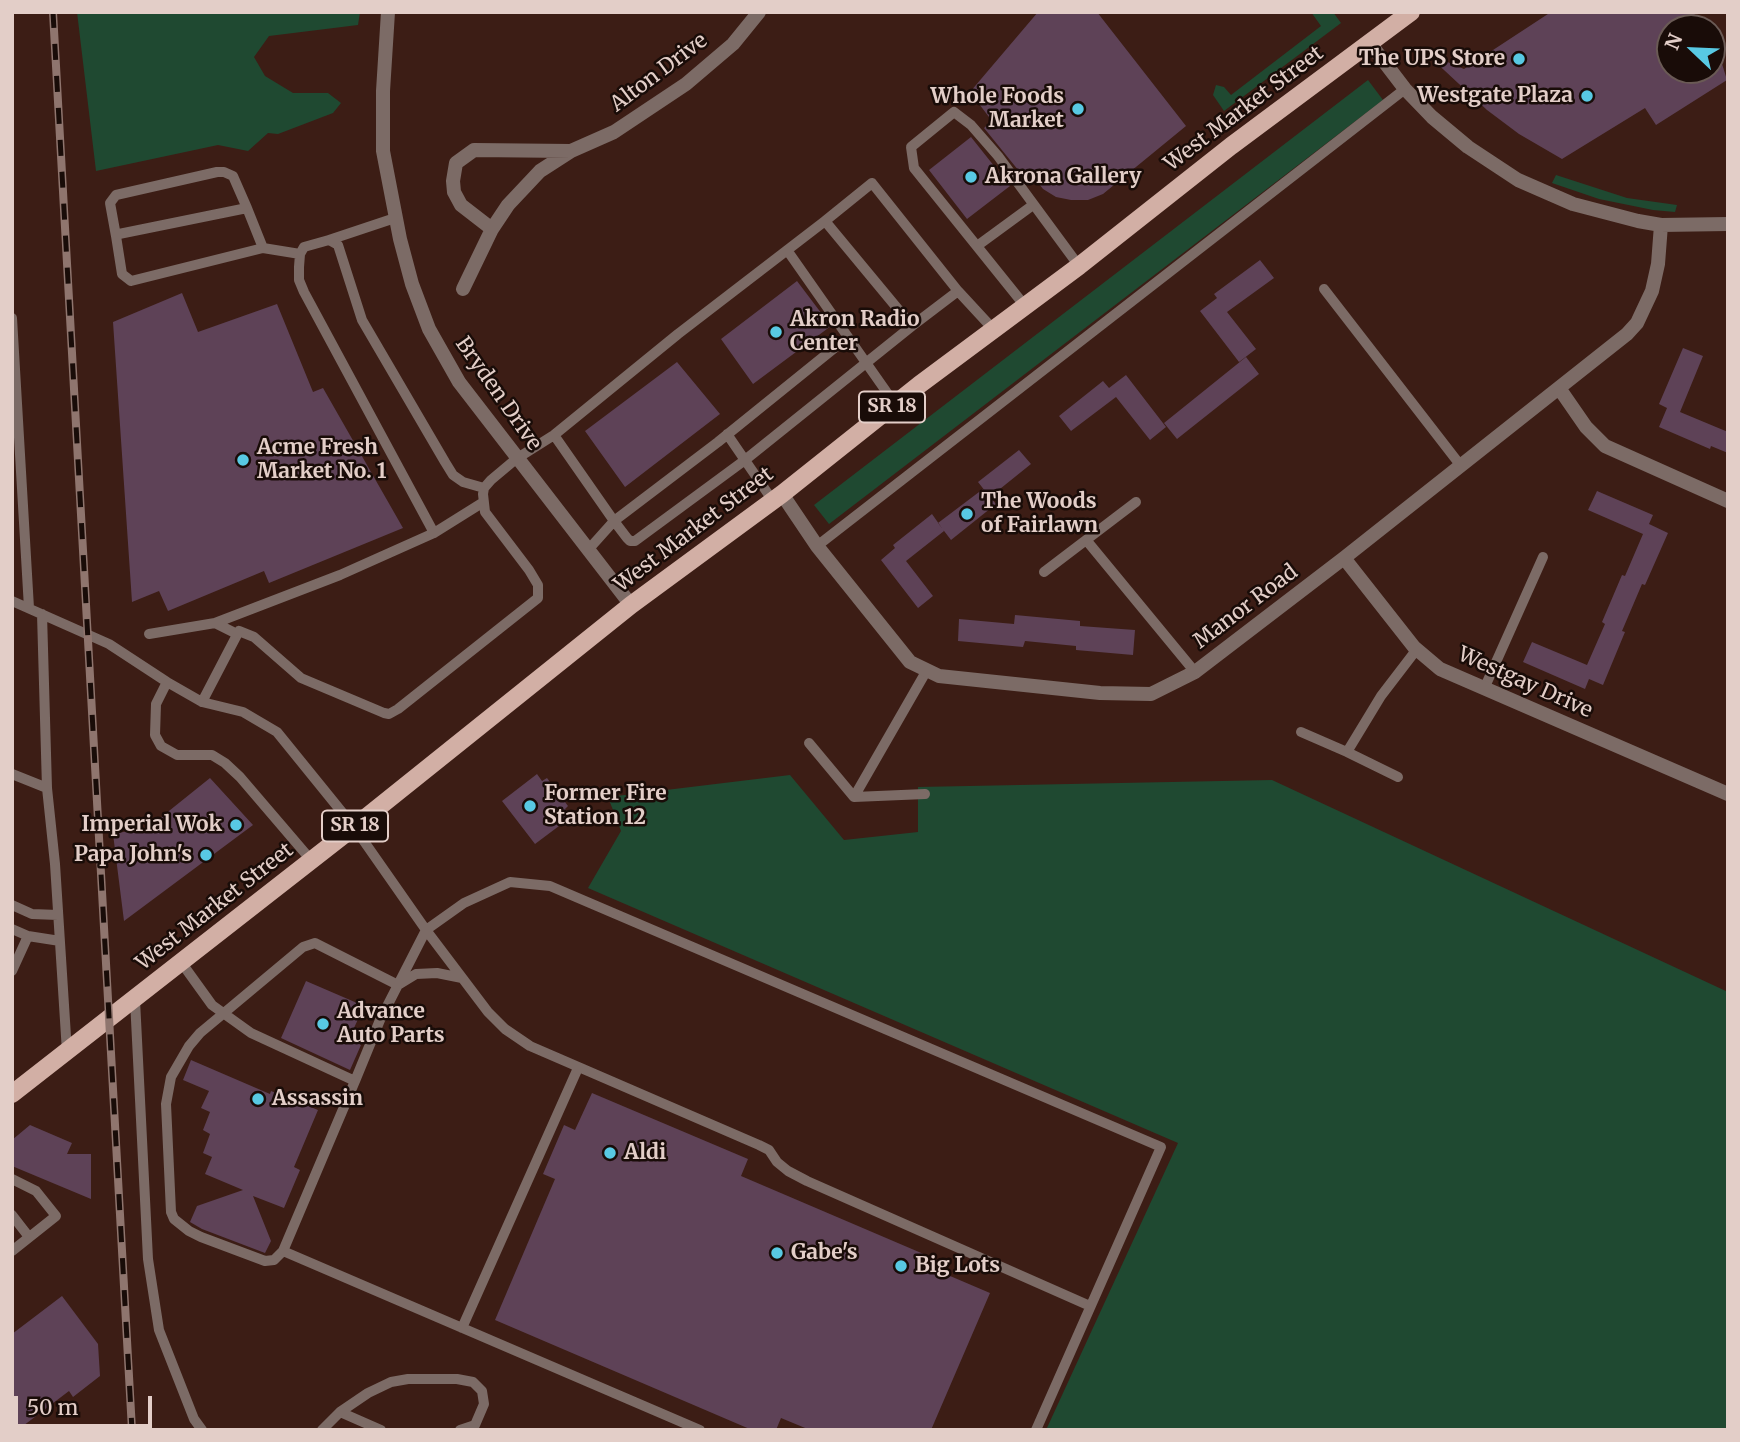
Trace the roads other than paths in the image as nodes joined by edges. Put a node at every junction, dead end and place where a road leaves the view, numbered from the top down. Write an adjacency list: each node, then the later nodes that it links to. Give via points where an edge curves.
1 (388, 12): 9 (street, Bryden Drive, via 383,150)
2 (759, 12): 6 (street, Alton Drive, via 733,44 686,84 614,132)
3 (1411, 12): 4 (main road, West Market Street / SR 18)
4 (1369, 42): 5 (street); 20 (main road, West Market Street / SR 18)
5 (1405, 89): 12 (street, via 1468,147 1518,180 1573,204); 45 (lane)
6 (571, 151): 13 (street, Alton Drive, via 540,171); 13 (street, Alton Drive, via 474,150 456,163 454,192 461,205)
7 (1034, 205): 16 (lane); 16 (lane, via 971,125 954,112 911,147 914,168); 20 (lane)
8 (247, 208): 14 (lane); 14 (lane, via 233,176 205,174 116,195 110,202); 17 (lane)
9 (395, 218): 15 (lane); 34 (street, Bryden Drive, via 429,329 459,382)
10 (825, 221): 18 (lane); 23 (lane, via 872,183); 26 (lane)
11 (1728, 224): 12 (street)
12 (1661, 225): 30 (street, Manor Road, via 1652,291 1637,323)
13 (492, 229): 21 (street)
14 (116, 236): 17 (lane, via 122,274 131,281)
15 (329, 240): 19 (lane, via 304,247); 37 (lane, via 341,251 362,320 453,475)
16 (977, 246): 24 (lane)
17 (263, 248): 19 (lane)
18 (787, 250): 28 (lane); 33 (lane)
19 (300, 254): 43 (lane, via 299,280 304,292)
20 (1079, 266): 24 (main road, West Market Street / SR 18)
21 (463, 289)
22 (1324, 289): 36 (lane)
23 (958, 291): 26 (lane); 27 (lane)
24 (1025, 306): 27 (main road, West Market Street / SR 18)
25 (12, 318): 52 (lane)
26 (912, 326): 29 (lane)
27 (994, 330): 31 (main road, West Market Street / SR 18)
28 (848, 337): 29 (lane); 32 (lane)
29 (867, 364): 31 (lane); 35 (lane)
30 (1559, 388): 36 (street, Manor Road); 39 (street, via 1605,446)
31 (895, 404): 38 (main road, West Market Street / SR 18)
32 (727, 434): 35 (lane); 42 (lane)
33 (554, 435): 34 (lane); 42 (lane)
34 (516, 458): 37 (lane); 46 (street, Bryden Drive)
35 (745, 460): 38 (lane); 42 (lane, via 635,541)
36 (1461, 466): 48 (street, Manor Road)
37 (484, 488): 41 (lane)
38 (777, 498): 45 (street, Manor Road); 51 (main road, West Market Street / SR 18)
39 (1728, 501)
40 (1136, 502): 44 (lane)
41 (482, 503): 43 (lane); 56 (lane, via 538,585 538,598 389,714 301,678 254,637)
42 (614, 521): 46 (lane)
43 (434, 533): 54 (lane)
44 (1087, 541): 49 (lane); 59 (lane)
45 (817, 545): 58 (street, Manor Road, via 910,662)
46 (588, 550): 51 (street, Bryden Drive)
47 (1543, 557): 61 (lane)
48 (1345, 558): 57 (street, Westgay Drive); 59 (street, Manor Road)
49 (1045, 572)
50 (12, 601): 52 (lane)
51 (631, 605): 72 (main road, West Market Street / SR 18)
52 (29, 608): 53 (lane)
53 (42, 614): 60 (lane, via 108,644); 68 (lane)
54 (215, 623): 55 (lane); 56 (lane)
55 (149, 634)
56 (237, 634): 62 (lane)
57 (1417, 649): 61 (street, Westgay Drive, via 1440,669); 65 (lane)
58 (927, 670): 59 (street, Manor Road, via 939,676 1100,694 1151,694); 71 (lane)
59 (1195, 671)
60 (167, 682): 62 (lane); 73 (lane, via 156,704 155,735 161,747 177,754 212,755 225,763)
61 (1484, 690): 70 (street, Westgay Drive)
62 (202, 702): 72 (lane, via 243,712 277,732)
63 (1301, 732): 65 (lane)
64 (809, 743): 71 (lane)
65 (1347, 752): 67 (lane)
66 (12, 774): 68 (lane)
67 (1398, 776)
68 (47, 788): 75 (lane)
69 (925, 794): 71 (lane)
70 (1728, 794)
71 (854, 797)
72 (354, 828): 73 (main road, West Market Street / SR 18); 77 (lane)
73 (311, 860): 80 (main road, West Market Street / SR 18)
74 (12, 905): 75 (lane, via 32,914)
75 (58, 915): 79 (lane)
76 (12, 929): 78 (lane)
77 (426, 930): 82 (lane); 83 (lane); 95 (lane, via 464,903 510,882 550,886 1161,1147)
78 (28, 936): 79 (lane); 81 (lane)
79 (60, 941): 86 (lane)
80 (181, 962): 84 (main road, West Market Street / SR 18); 85 (lane)
81 (12, 971)
82 (462, 978): 83 (lane, via 416,974); 87 (lane, via 505,1029)
83 (398, 985): 85 (lane, via 315,943 303,947); 88 (lane)
84 (135, 1000): 86 (main road, West Market Street / SR 18); 98 (lane, via 148,1259 159,1330)
85 (223, 1013): 88 (lane, via 251,1033); 94 (lane, via 189,1046 169,1083 171,1212 189,1231 265,1261)
86 (67, 1052): 89 (main road, West Market Street / SR 18)
87 (578, 1068): 95 (lane, via 759,1145 807,1181); 96 (lane)
88 (355, 1081): 94 (lane)
89 (12, 1094)
90 (12, 1179): 92 (lane, via 36,1191 56,1216)
91 (12, 1215): 92 (lane)
92 (29, 1237): 93 (lane)
93 (12, 1251)
94 (283, 1251): 96 (lane)
95 (1090, 1306): 103 (lane)
96 (462, 1328): 102 (lane)
97 (340, 1412): 99 (lane); 100 (lane); 101 (lane, via 391,1382 457,1379 473,1382 482,1391 484,1404 475,1425)
98 (202, 1430)
99 (322, 1430)
100 (381, 1430)
101 (460, 1430)
102 (700, 1430)
103 (1036, 1430)

